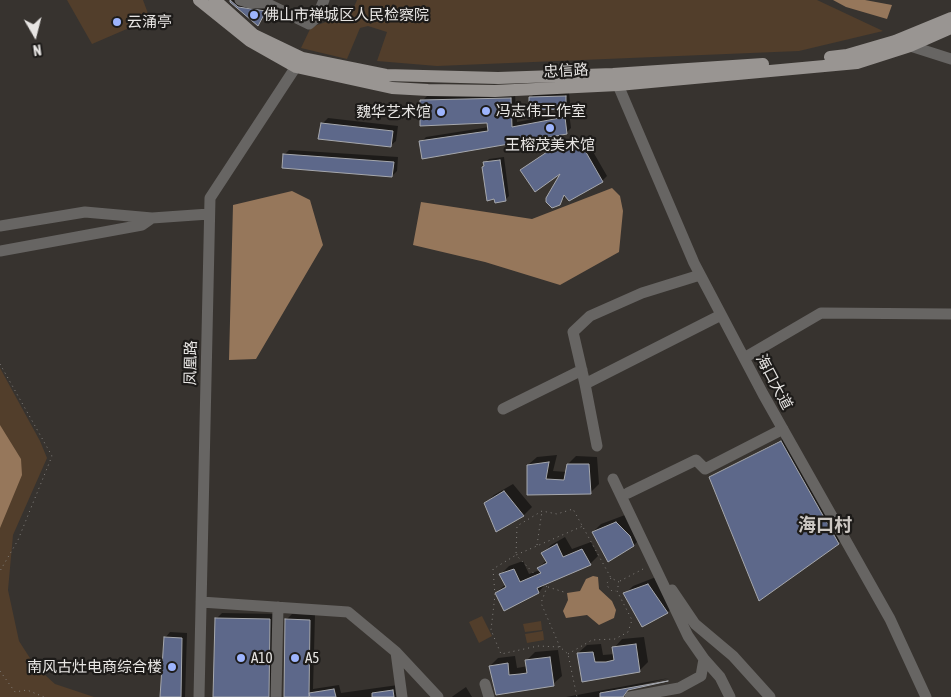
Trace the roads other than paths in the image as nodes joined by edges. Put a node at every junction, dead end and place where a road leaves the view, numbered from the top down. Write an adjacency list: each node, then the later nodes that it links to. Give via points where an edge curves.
1 (199, 0): 6 (main road, 忠信路)
2 (214, 0): 6 (main road, 忠信路)
3 (239, 0): 4 (street, via 266,4 309,24 317,17); 6 (street)
4 (324, 0)
5 (951, 18): 8 (main road, 忠信路)
6 (231, 21): 11 (main road, 忠信路)
7 (951, 28): 9 (main road, 忠信路)
8 (895, 41): 9 (street); 12 (main road, 忠信路, via 847,55)
9 (910, 46): 10 (street); 12 (main road, 忠信路, via 857,63)
10 (951, 59)
11 (299, 62): 12 (main road, 忠信路, via 386,75); 12 (main road, 忠信路, via 392,88 495,91); 13 (street, 凤凰路, via 210,198)
12 (616, 80): 17 (street, 海口大道)
13 (209, 214): 14 (street); 29 (street, 凤凰路)
14 (152, 218): 15 (street, via 85,212); 16 (street, via 142,225)
15 (0, 226)
16 (0, 250)
17 (700, 275): 19 (street, 海口大道); 21 (street, via 642,292 590,316 572,332)
18 (951, 314): 20 (street, via 821,312)
19 (721, 315): 20 (street, 海口大道); 22 (street)
20 (744, 358): 24 (street, 海口大道)
21 (582, 370): 22 (street); 23 (street)
22 (585, 384): 25 (street)
23 (503, 409)
24 (783, 429): 27 (street, via 706,469 696,460); 42 (street, 海口大道, via 890,619)
25 (597, 446)
26 (613, 479): 27 (street)
27 (623, 497): 32 (street, via 688,636)
28 (632, 507): 41 (street, via 670,588 696,624 733,656)
29 (202, 602): 30 (street); 34 (street, 凤凰路)
30 (278, 607): 31 (street, via 348,612); 35 (street)
31 (396, 652): 36 (street); 37 (street)
32 (704, 659): 39 (street, via 701,676 679,688); 40 (street, via 720,677)
33 (485, 684): 38 (street)
34 (200, 697)
35 (276, 697)
36 (402, 697)
37 (438, 697)
38 (489, 697)
39 (630, 697)
40 (730, 697)
41 (770, 697)
42 (926, 697)

